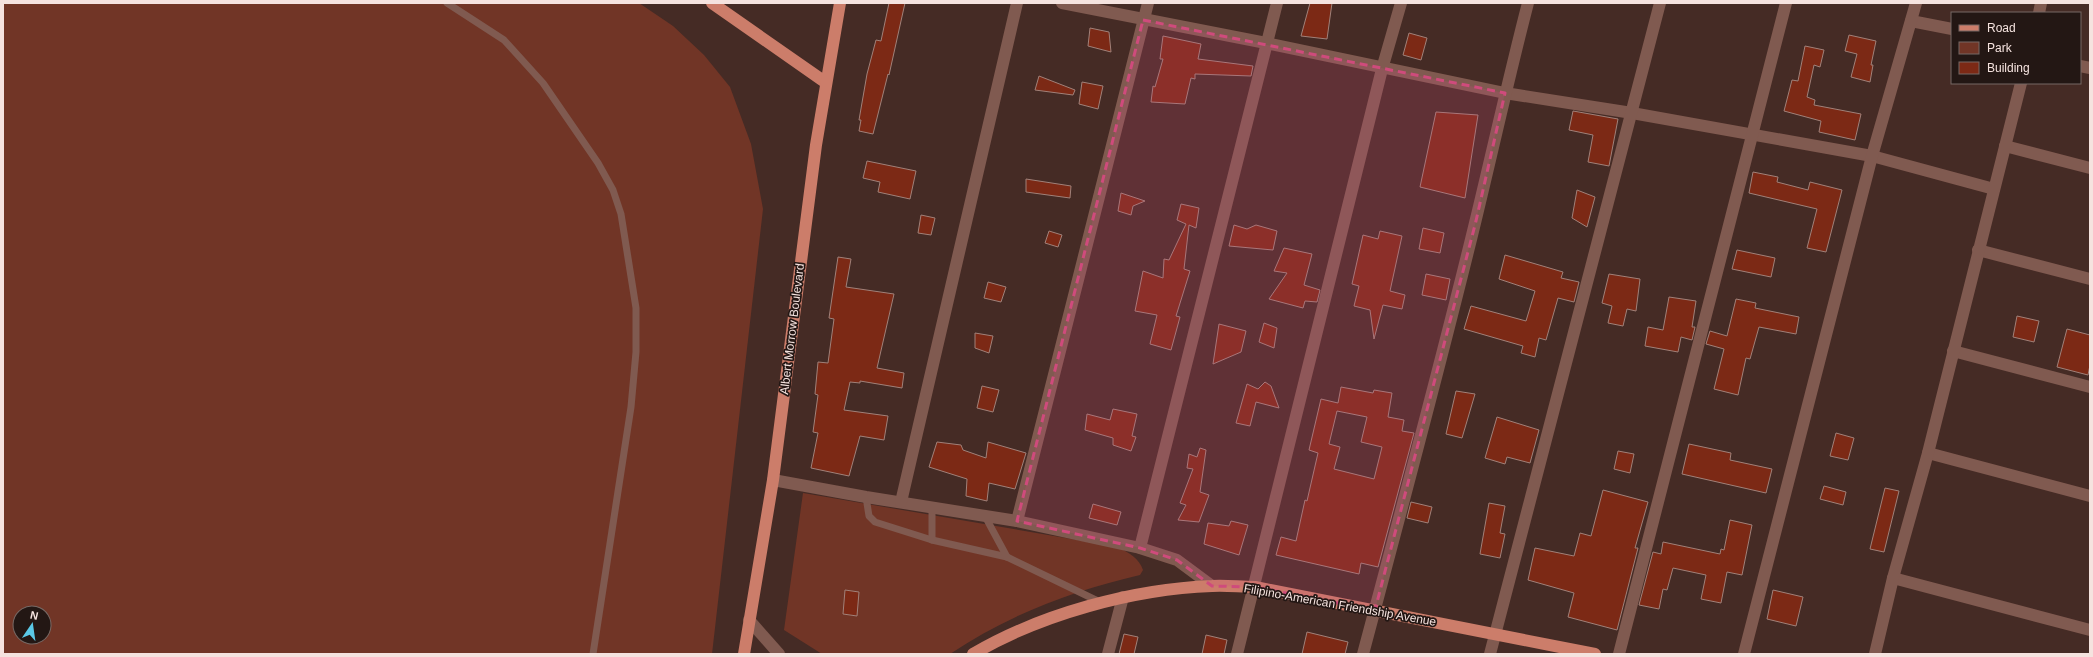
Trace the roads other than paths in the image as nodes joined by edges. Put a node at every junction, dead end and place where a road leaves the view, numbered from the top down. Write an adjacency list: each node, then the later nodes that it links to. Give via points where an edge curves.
1 (447, 3): 51 (lane, via 504,40 543,83 598,163 613,190 621,214 636,308 636,352 631,407)
2 (712, 3): 18 (main road)
3 (840, 3): 18 (main road, Albert Morrow Boulevard)
4 (1017, 3): 35 (street)
5 (1062, 3): 13 (street)
6 (1148, 3): 13 (street)
7 (1277, 3): 16 (street)
8 (1401, 3): 17 (street)
9 (1528, 3): 20 (street)
10 (1660, 3): 21 (street)
11 (1786, 3): 22 (street)
12 (1916, 3): 14 (street)
13 (1143, 20): 16 (street); 38 (street)
14 (1911, 21): 15 (street); 24 (street)
15 (1951, 29)
16 (1266, 43): 17 (street); 40 (street)
17 (1382, 69): 20 (street); 44 (street)
18 (825, 82): 32 (main road, Albert Morrow Boulevard)
19 (2021, 84): 23 (street)
20 (1504, 93): 21 (street); 47 (street, via 1470,244)
21 (1632, 113): 22 (street); 50 (street)
22 (1751, 135): 24 (street); 60 (street)
23 (2006, 146): 25 (street); 26 (street)
24 (1872, 156): 26 (street); 61 (street)
25 (2090, 168)
26 (1994, 189): 27 (street)
27 (1978, 250): 28 (street); 29 (street)
28 (2090, 279)
29 (1953, 351): 30 (street); 31 (street)
30 (2090, 387)
31 (1928, 453): 33 (street); 42 (street)
32 (773, 480): 34 (street); 48 (main road, Albert Morrow Boulevard)
33 (2090, 496)
34 (866, 497): 35 (street); 39 (lane, via 869,516 875,522)
35 (901, 502): 36 (street)
36 (932, 508): 37 (street); 39 (lane)
37 (986, 518): 38 (street); 41 (lane)
38 (1017, 521): 40 (street)
39 (932, 540): 41 (lane)
40 (1140, 548): 43 (street, via 1177,560)
41 (1007, 558): 46 (lane)
42 (1894, 578): 49 (street); 62 (street)
43 (1212, 586): 44 (main road, Filipino-American Friendship Avenue); 45 (main road, Filipino-American Friendship Avenue)
44 (1254, 587): 47 (main road, Filipino-American Friendship Avenue); 56 (street)
45 (1123, 597): 46 (main road, Filipino-American Friendship Avenue); 55 (street)
46 (1103, 603): 54 (main road, Filipino-American Friendship Avenue, via 1059,616 995,641)
47 (1375, 610): 50 (main road, Filipino-American Friendship Avenue); 57 (street)
48 (749, 620): 52 (main road, Albert Morrow Boulevard); 53 (street)
49 (2090, 630)
50 (1496, 634): 58 (street); 59 (main road, Filipino-American Friendship Avenue)
51 (593, 654)
52 (744, 654)
53 (779, 654)
54 (973, 654)
55 (1108, 654)
56 (1236, 654)
57 (1363, 654)
58 (1490, 654)
59 (1595, 654)
60 (1619, 654)
61 (1744, 654)
62 (1875, 654)

